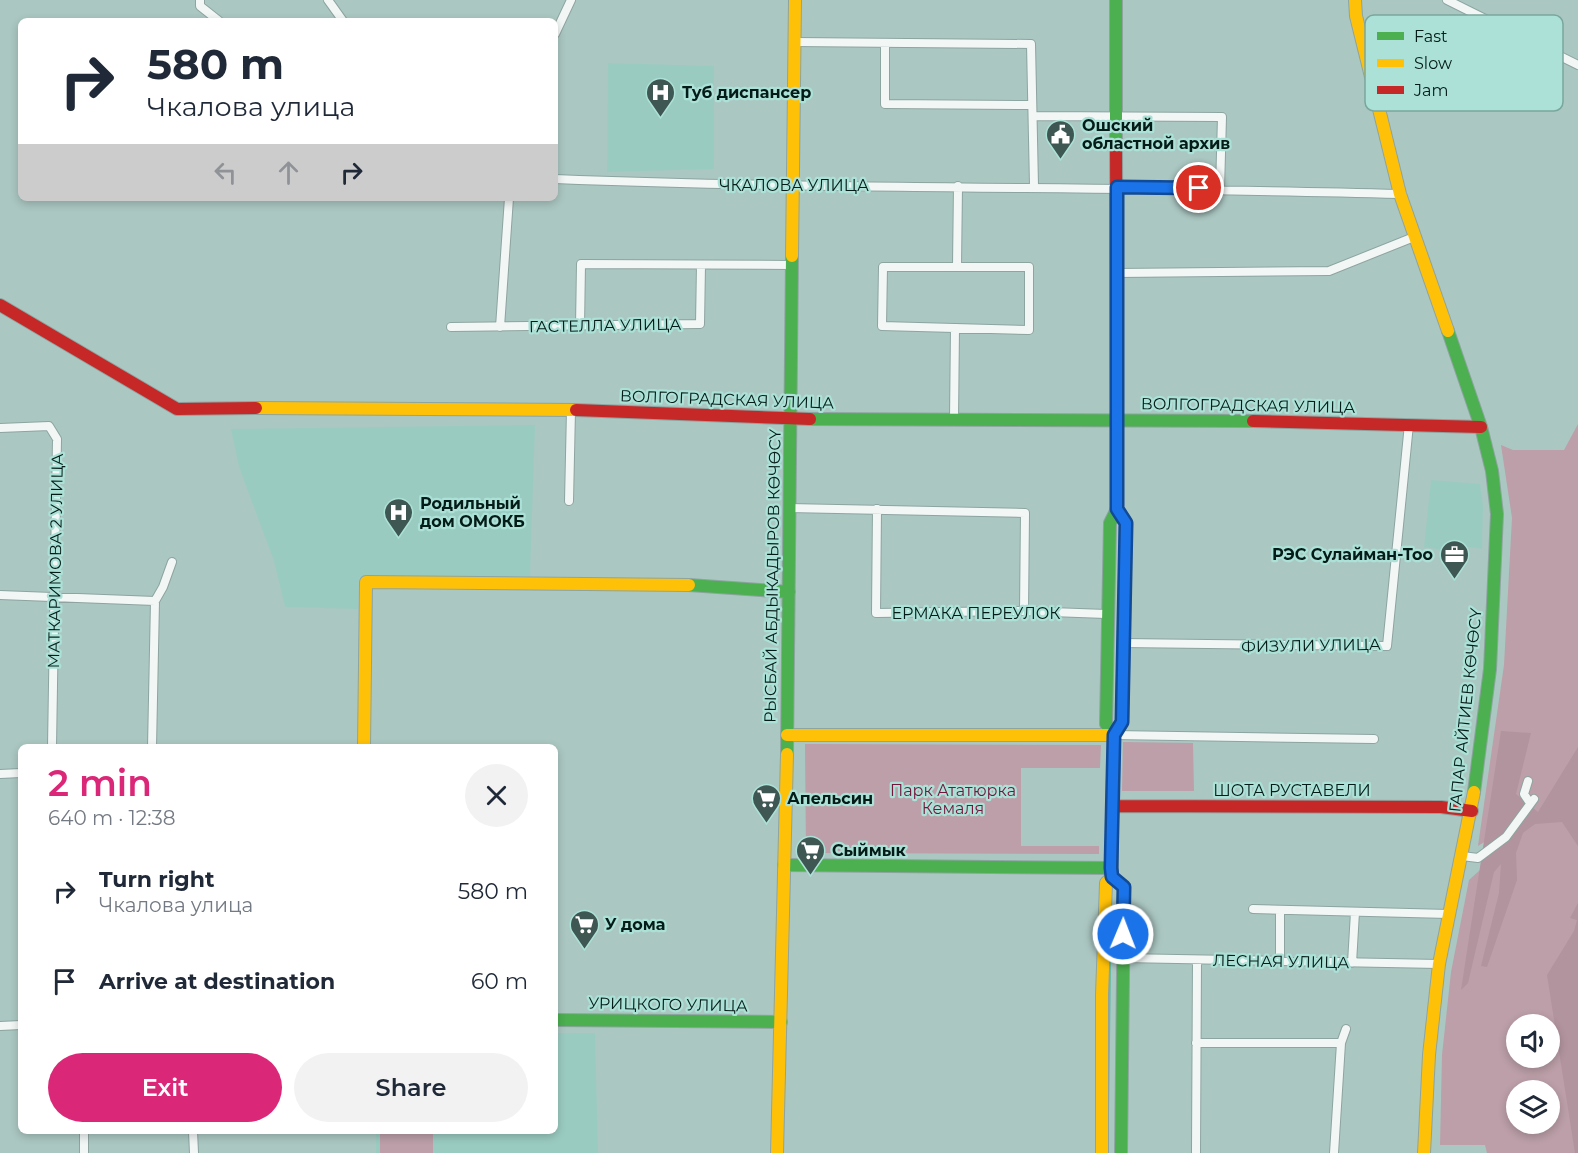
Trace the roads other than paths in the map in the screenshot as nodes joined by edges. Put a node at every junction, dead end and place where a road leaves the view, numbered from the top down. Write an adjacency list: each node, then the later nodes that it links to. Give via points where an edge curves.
1 (200, 0): 9 (street, via 200,6)
2 (328, 0): 10 (street)
3 (571, 0): 11 (street)
4 (795, 0): 12 (street, РЫСБАЙ АБДЫКАДЫРОВ КӨЧӨСҮ)
5 (1116, 0): 19 (street)
6 (1355, 0): 14 (street, ГАПАР АЙТИЕВ КӨЧӨСҮ)
7 (1447, 0): 8 (street)
8 (1477, 15)
9 (215, 18)
10 (341, 18)
11 (558, 28)
12 (795, 42): 13 (street); 22 (street, РЫСБАЙ АБДЫКАДЫРОВ КӨЧӨСҮ)
13 (885, 43): 17 (street, via 1031,44); 17 (street, via 885,104)
14 (1365, 51)
15 (1563, 58): 16 (street)
16 (1578, 65)
17 (1032, 105): 20 (street)
18 (1380, 111): 27 (street, ГАПАР АЙТИЕВ КӨЧӨСҮ)
19 (1116, 115): 20 (street); 25 (street); 26 (street, via 1222,117)
20 (1034, 116): 24 (street)
21 (558, 179): 22 (street, ЧКАЛОВА УЛИЦА)
22 (794, 185): 23 (street, ЧКАЛОВА УЛИЦА); 31 (street, РЫСБАЙ АБДЫКАДЫРОВ КӨЧӨСҮ)
23 (958, 186): 24 (street, ЧКАЛОВА УЛИЦА); 32 (street)
24 (1034, 186): 25 (street, ЧКАЛОВА УЛИЦА)
25 (1117, 187): 26 (street, ЧКАЛОВА УЛИЦА); 33 (street)
26 (1220, 189): 27 (street, ЧКАЛОВА УЛИЦА)
27 (1400, 194): 29 (street, ГАПАР АЙТИЕВ КӨЧӨСҮ)
28 (509, 201): 37 (street)
29 (1414, 237): 33 (street, via 1329,271); 44 (street, ГАПАР АЙТИЕВ КӨЧӨСҮ)
30 (701, 265): 31 (street); 35 (street, ГАСТЕЛЛА УЛИЦА, via 700,324); 35 (street, via 581,264)
31 (792, 265): 40 (street, РЫСБАЙ АБДЫКАДЫРОВ КӨЧӨСҮ)
32 (957, 267): 38 (street, via 883,267 882,326); 38 (street, via 1029,267 1029,330)
33 (1117, 273): 42 (street)
34 (0, 305): 39 (street, ВОЛГОГРАДСКАЯ УЛИЦА, via 177,409)
35 (580, 326): 37 (street, ГАСТЕЛЛА УЛИЦА)
36 (451, 327): 37 (street, ГАСТЕЛЛА УЛИЦА)
37 (500, 327)
38 (956, 328): 41 (street)
39 (571, 410): 40 (street, ВОЛГОГРАДСКАЯ УЛИЦА); 46 (street)
40 (790, 419): 41 (street, ВОЛГОГРАДСКАЯ УЛИЦА); 47 (street, РЫСБАЙ АБДЫКАДЫРОВ КӨЧӨСҮ)
41 (954, 419): 42 (street, ВОЛГОГРАДСКАЯ УЛИЦА)
42 (1115, 420): 43 (street, ВОЛГОГРАДСКАЯ УЛИЦА); 49 (street)
43 (1409, 424): 44 (street, ВОЛГОГРАДСКАЯ УЛИЦА); 57 (street, ФИЗУЛИ УЛИЦА, via 1387,646)
44 (1481, 427): 68 (street, ГАПАР АЙТИЕВ КӨЧӨСҮ, via 1494,482 1497,525 1490,669)
45 (0, 428): 53 (street, МАТКАРИМОВА 2 УЛИЦА, via 49,426 57,440)
46 (569, 501)
47 (789, 508): 48 (street); 51 (street, РЫСБАЙ АБДЫКАДЫРОВ КӨЧӨСҮ)
48 (878, 509): 55 (street, via 1025,513); 55 (street, ЕРМАКА ПЕРЕУЛОК, via 876,613)
49 (1117, 509): 56 (street, via 1110,523); 57 (street, via 1126,523)
50 (172, 562): 54 (street)
51 (789, 592): 58 (street, РЫСБАЙ АБДЫКАДЫРОВ КӨЧӨСҮ); 63 (street, via 705,585 366,582)
52 (0, 595): 53 (street)
53 (55, 596): 54 (street); 61 (street, МАТКАРИМОВА 2 УЛИЦА)
54 (155, 601): 62 (street)
55 (1024, 611): 56 (street, ЕРМАКА ПЕРЕУЛОК)
56 (1106, 614): 59 (street, via 1106,724)
57 (1122, 643): 59 (street, via 1122,722)
58 (787, 735): 59 (street); 70 (street, РЫСБАЙ АБДЫКАДЫРОВ КӨЧӨСҮ)
59 (1114, 735): 60 (street); 67 (street)
60 (1374, 739)
61 (52, 744)
62 (152, 744)
63 (364, 744)
64 (18, 773): 65 (street)
65 (0, 774)
66 (1528, 781): 69 (street, via 1524,794 1532,801 1506,837 1478,858)
67 (1112, 806): 68 (street, ШОТА РУСТАВЕЛИ, via 1441,807); 71 (street)
68 (1472, 811): 69 (street, ГАПАР АЙТИЕВ КӨЧӨСҮ)
69 (1462, 856): 75 (street, ГАПАР АЙТИЕВ КӨЧӨСҮ)
70 (784, 865): 71 (street); 82 (street, РЫСБАЙ АБДЫКАДЫРОВ КӨЧӨСҮ)
71 (1112, 872): 76 (street, via 1124,887); 93 (street, via 1106,883 1102,995)
72 (1253, 909): 73 (street)
73 (1280, 911): 74 (street); 78 (street)
74 (1355, 912): 75 (street); 79 (street)
75 (1449, 914): 80 (street, ГАПАР АЙТИЕВ КӨЧӨСҮ)
76 (1123, 958): 77 (street, ЛЕСНАЯ УЛИЦА); 94 (street)
77 (1197, 960): 78 (street, ЛЕСНАЯ УЛИЦА); 86 (street)
78 (1280, 961): 79 (street, ЛЕСНАЯ УЛИЦА)
79 (1352, 963): 80 (street, ЛЕСНАЯ УЛИЦА)
80 (1438, 963): 97 (street, ГАПАР АЙТИЕВ КӨЧӨСҮ)
81 (558, 1020): 82 (street, УРИЦКОГО УЛИЦА)
82 (781, 1022): 92 (street, РЫСБАЙ АБДЫКАДЫРОВ КӨЧӨСҮ)
83 (18, 1025): 84 (street)
84 (0, 1026)
85 (1347, 1029): 87 (street)
86 (1196, 1043): 87 (street); 95 (street)
87 (1341, 1044): 96 (street)
88 (84, 1134): 90 (street)
89 (194, 1134): 91 (street)
90 (84, 1153)
91 (194, 1153)
92 (777, 1153)
93 (1102, 1153)
94 (1120, 1153)
95 (1196, 1153)
96 (1334, 1153)
97 (1424, 1153)

